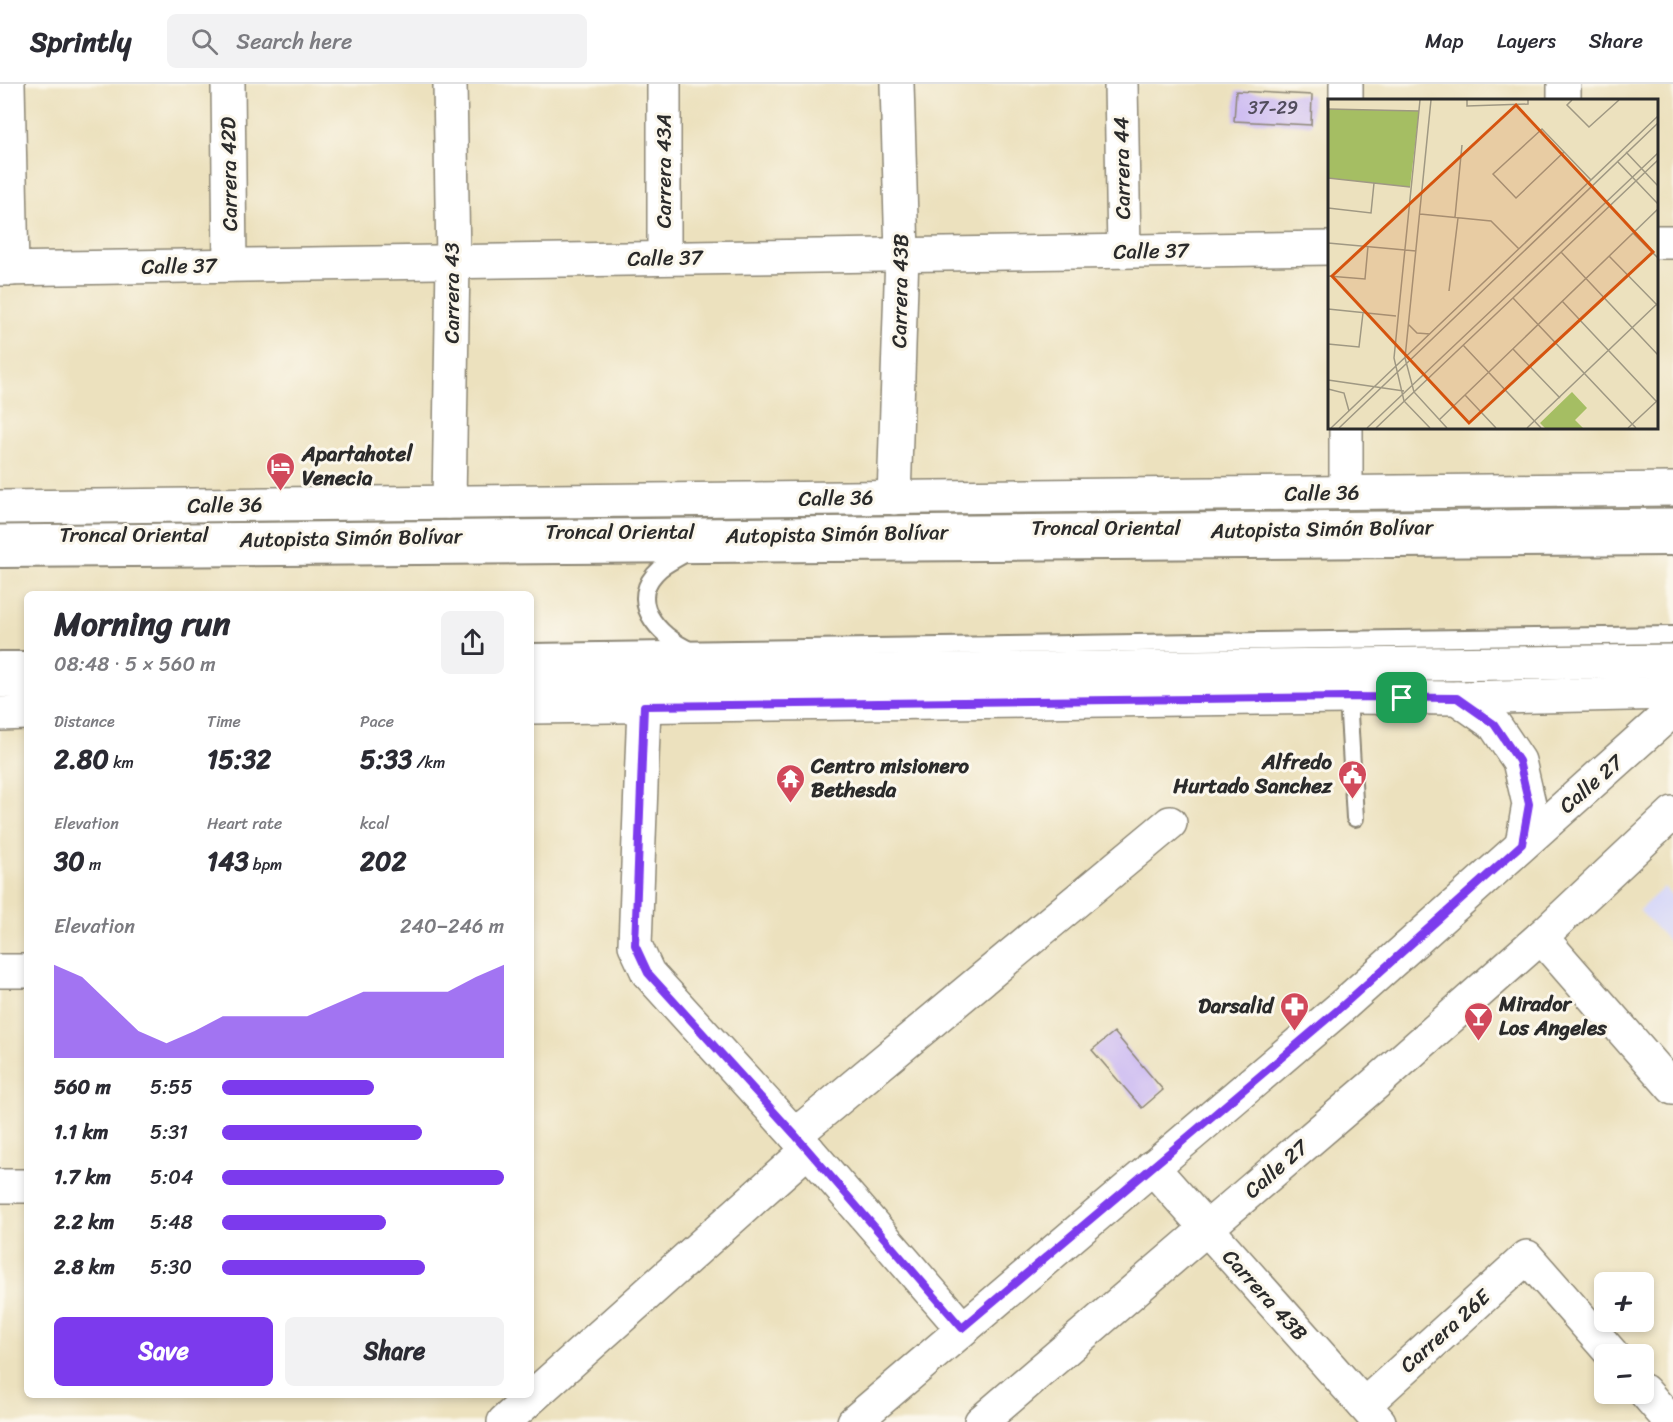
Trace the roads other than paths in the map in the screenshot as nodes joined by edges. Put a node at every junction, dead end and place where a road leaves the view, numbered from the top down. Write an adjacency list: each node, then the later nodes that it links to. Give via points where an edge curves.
1 (8, 84): 13 (main road)
2 (228, 84): 12 (main road, Carrera 42D)
3 (450, 84): 11 (main road, Carrera 43)
4 (664, 84): 10 (main road, Carrera 43A)
5 (897, 84): 9 (main road, Carrera 43B)
6 (1121, 84): 8 (main road, Carrera 44)
7 (1328, 248): 8 (main road, Calle 37)
8 (1124, 251): 9 (main road, Calle 37)
9 (902, 254): 10 (main road, Calle 37); 17 (main road, Carrera 43B)
10 (664, 258): 11 (main road, Calle 37)
11 (453, 261): 12 (main road, Calle 37); 18 (main road, Carrera 43)
12 (230, 265): 13 (main road, Calle 37)
13 (6, 269)
14 (1346, 429): 16 (main road)
15 (1673, 489): 16 (main road, Calle 36)
16 (1346, 492): 17 (main road, Calle 36)
17 (894, 498): 18 (main road, Calle 36)
18 (449, 502): 19 (main road, Calle 36)
19 (0, 507)
20 (1673, 525): 21 (main road, Autopista Simón Bolívar)
21 (0, 542)
22 (1673, 547): 23 (lane, Troncal Oriental)
23 (685, 554): 24 (lane, Troncal Oriental); 26 (lane, via 659,569 649,583 646,598 658,629)
24 (0, 559)
25 (1673, 635): 26 (lane)
26 (689, 650): 27 (lane)
27 (534, 652)
28 (0, 660): 29 (lane)
29 (24, 660)
30 (1673, 661): 31 (main road)
31 (534, 675)
32 (0, 681): 33 (main road)
33 (24, 681)
34 (1673, 693): 36 (main road)
35 (1348, 697): 36 (main road); 37 (main road); 43 (lane)
36 (1457, 698): 45 (main road, via 1494,724 1519,761 1529,804)
37 (644, 706): 38 (main road); 50 (main road, via 635,945 648,973)
38 (534, 707)
39 (1673, 710): 45 (main road, Calle 27)
40 (24, 713): 41 (main road)
41 (0, 714)
42 (1673, 813): 46 (main road, Calle 27)
43 (1355, 818)
44 (1170, 823): 50 (main road)
45 (1522, 844): 51 (main road, Calle 27, via 1340,1008)
46 (1541, 937): 49 (main road); 54 (main road, Calle 27)
47 (0, 971): 48 (main road)
48 (24, 971)
49 (1673, 1088)
50 (801, 1143): 55 (main road); 57 (main road)
51 (1152, 1167): 54 (main road, Carrera 43B); 55 (main road, Calle 27)
52 (0, 1186): 53 (main road)
53 (24, 1186)
54 (1207, 1229): 60 (main road, Carrera 43B); 63 (main road, Calle 27)
55 (962, 1328): 62 (main road, Calle 27)
56 (1603, 1344): 60 (main road, Carrera 26E, via 1527,1257)
57 (534, 1394)
58 (530, 1398): 61 (main road)
59 (1654, 1402): 64 (main road)
60 (1372, 1413)
61 (504, 1422)
62 (854, 1422)
63 (981, 1422)
64 (1671, 1422)

